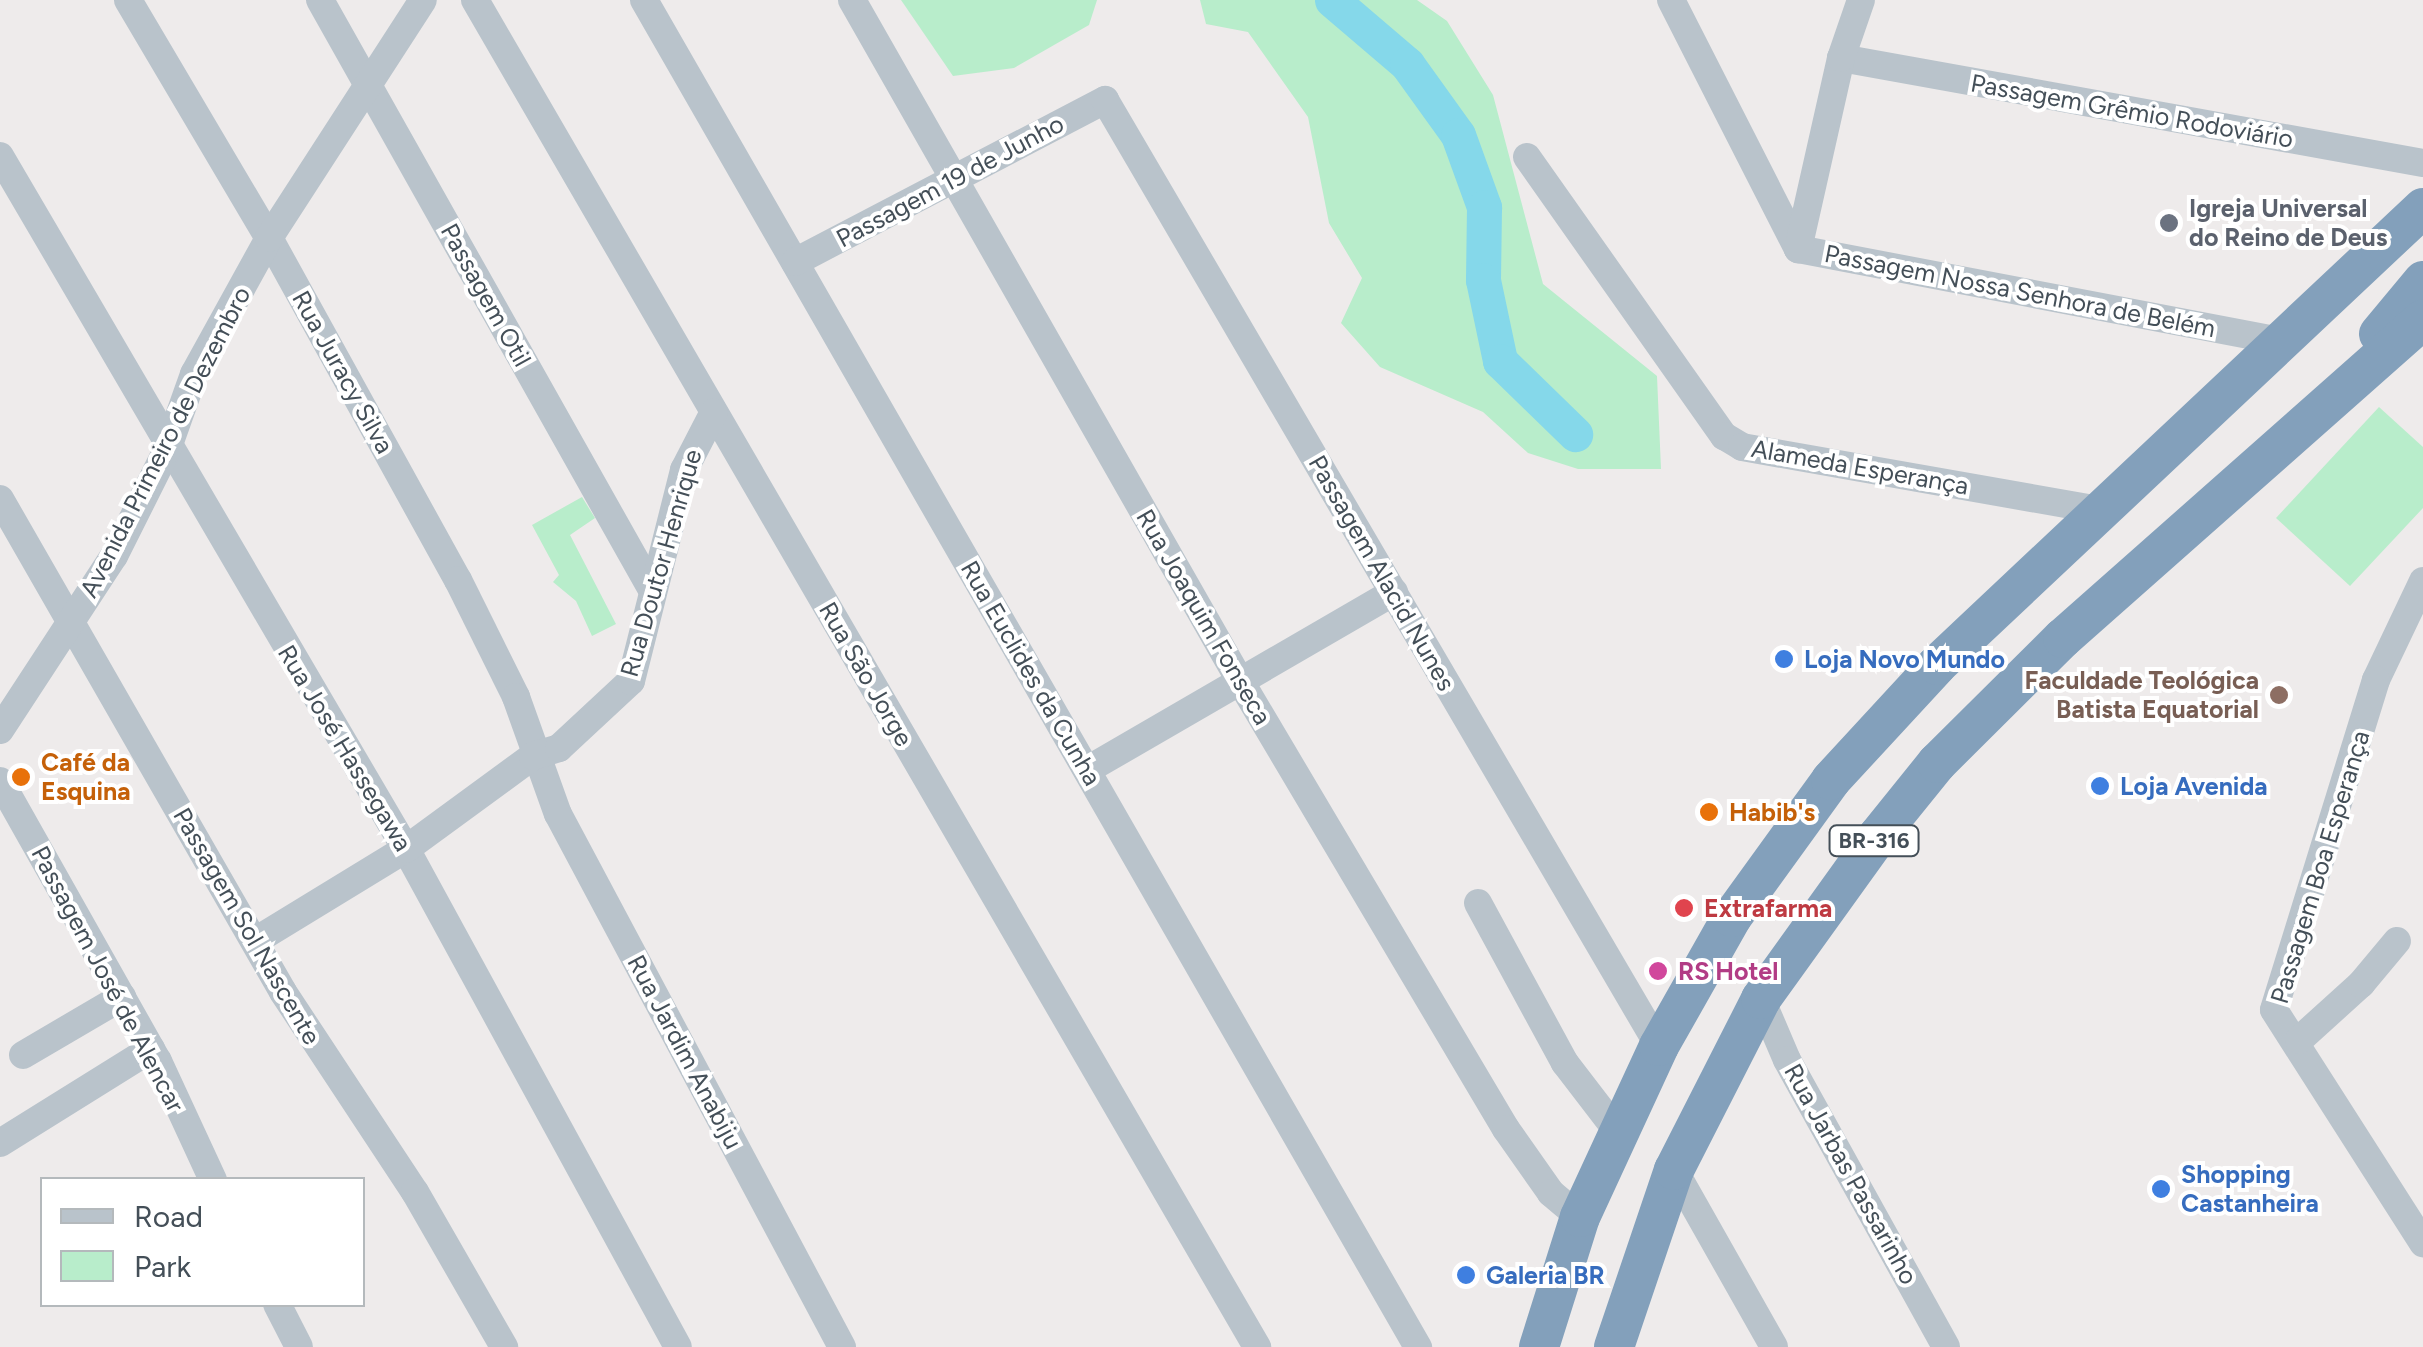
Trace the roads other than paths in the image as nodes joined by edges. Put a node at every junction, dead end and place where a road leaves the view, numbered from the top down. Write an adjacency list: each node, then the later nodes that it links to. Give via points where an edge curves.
1 (128, 0): 18 (street, Rua Juracy Silva)
2 (320, 0): 10 (street, Passagem Otil)
3 (424, 0): 10 (street, Avenida Primeiro de Dezembro)
4 (475, 0): 24 (street, Rua São Jorge)
5 (644, 0): 20 (street, Rua Euclides da Cunha)
6 (852, 0): 15 (street, Rua Joaquim Fonseca)
7 (1671, 0): 19 (street, Passagem Nossa Senhora de Belém)
8 (1861, 0): 9 (street)
9 (1841, 58): 14 (street, Passagem Grêmio Rodoviário); 19 (street)
10 (369, 86): 18 (street, Avenida Primeiro de Dezembro); 30 (street, Passagem Otil)
11 (1104, 100): 15 (street, Passagem 19 de Junho); 31 (street, Passagem Alacid Nunes)
12 (0, 156): 26 (street, Rua José Hassegawa)
13 (1528, 157): 28 (street, Alameda Esperança, via 1724,436 1742,447)
14 (2423, 163)
15 (952, 180): 20 (street, Passagem 19 de Junho); 33 (street, Rua Joaquim Fonseca)
16 (2423, 186): 17 (highway, BR-316)
17 (2411, 219): 23 (highway, BR-316)
18 (270, 238): 26 (street, Avenida Primeiro de Dezembro, via 194,374); 35 (street, Rua Juracy Silva, via 498,656)
19 (1798, 249): 23 (street, Passagem Nossa Senhora de Belém)
20 (795, 262): 36 (street, Rua Euclides da Cunha)
21 (2423, 281): 25 (highway, BR-316)
22 (2423, 320): 25 (highway)
23 (2280, 341): 28 (highway, BR-316)
24 (714, 412): 30 (street, Rua Doutor Henrique, via 684,470); 61 (street, Rua São Jorge)
25 (2283, 442): 43 (highway, BR-316, via 2063,638 1936,763)
26 (167, 450): 32 (street, Avenida Primeiro de Dezembro); 38 (street, Rua José Hassegawa)
27 (0, 499): 32 (street, Passagem Sol Nascente)
28 (2100, 510): 45 (highway, BR-316, via 1938,665 1831,780 1732,918)
29 (2423, 580): 44 (street, Passagem Boa Esperança, via 2376,680 2276,999 2278,1020)
30 (652, 590): 35 (street, Rua Doutor Henrique, via 631,682 559,748)
31 (1394, 592): 33 (street); 45 (street, Passagem Alacid Nunes)
32 (73, 624): 34 (street, Avenida Primeiro de Dezembro); 40 (street, Passagem Sol Nascente)
33 (1239, 679): 36 (street); 52 (street, Rua Joaquim Fonseca, via 1514,1142 1552,1193)
34 (0, 730)
35 (533, 756): 38 (street, Rua Doutor Henrique); 60 (street, Rua Jardim Anabiju, via 567,832)
36 (1087, 770): 62 (street, Rua Euclides da Cunha)
37 (0, 780): 42 (street, Passagem José de Alencar)
38 (406, 849): 40 (street, Rua Doutor Henrique); 59 (street, Rua José Hassegawa)
39 (1478, 903): 48 (street, via 1565,1063)
40 (254, 940): 58 (street, Passagem Sol Nascente, via 333,1075 415,1192)
41 (2397, 940): 44 (street, via 2361,984)
42 (122, 997): 46 (street, Passagem José de Alencar); 47 (street)
43 (1761, 998): 50 (highway, BR-316); 66 (street, Rua Jarbas Passarinho, via 1787,1060)
44 (2299, 1040): 55 (street, Passagem Boa Esperança)
45 (1660, 1046): 48 (highway, BR-316)
46 (150, 1049): 49 (street); 51 (street, Passagem José de Alencar)
47 (23, 1055)
48 (1618, 1132): 52 (highway, BR-316)
49 (0, 1143)
50 (1674, 1170): 53 (highway, BR-316); 54 (street)
51 (212, 1177)
52 (1580, 1217): 63 (highway, BR-316)
53 (1652, 1234): 54 (street, via 1685,1230); 64 (highway, BR-316)
54 (1715, 1242): 65 (street)
55 (2423, 1242)
56 (278, 1307): 57 (street)
57 (299, 1347)
58 (504, 1347)
59 (678, 1347)
60 (842, 1347)
61 (1257, 1347)
62 (1418, 1347)
63 (1539, 1347)
64 (1614, 1347)
65 (1774, 1347)
66 (1946, 1347)

